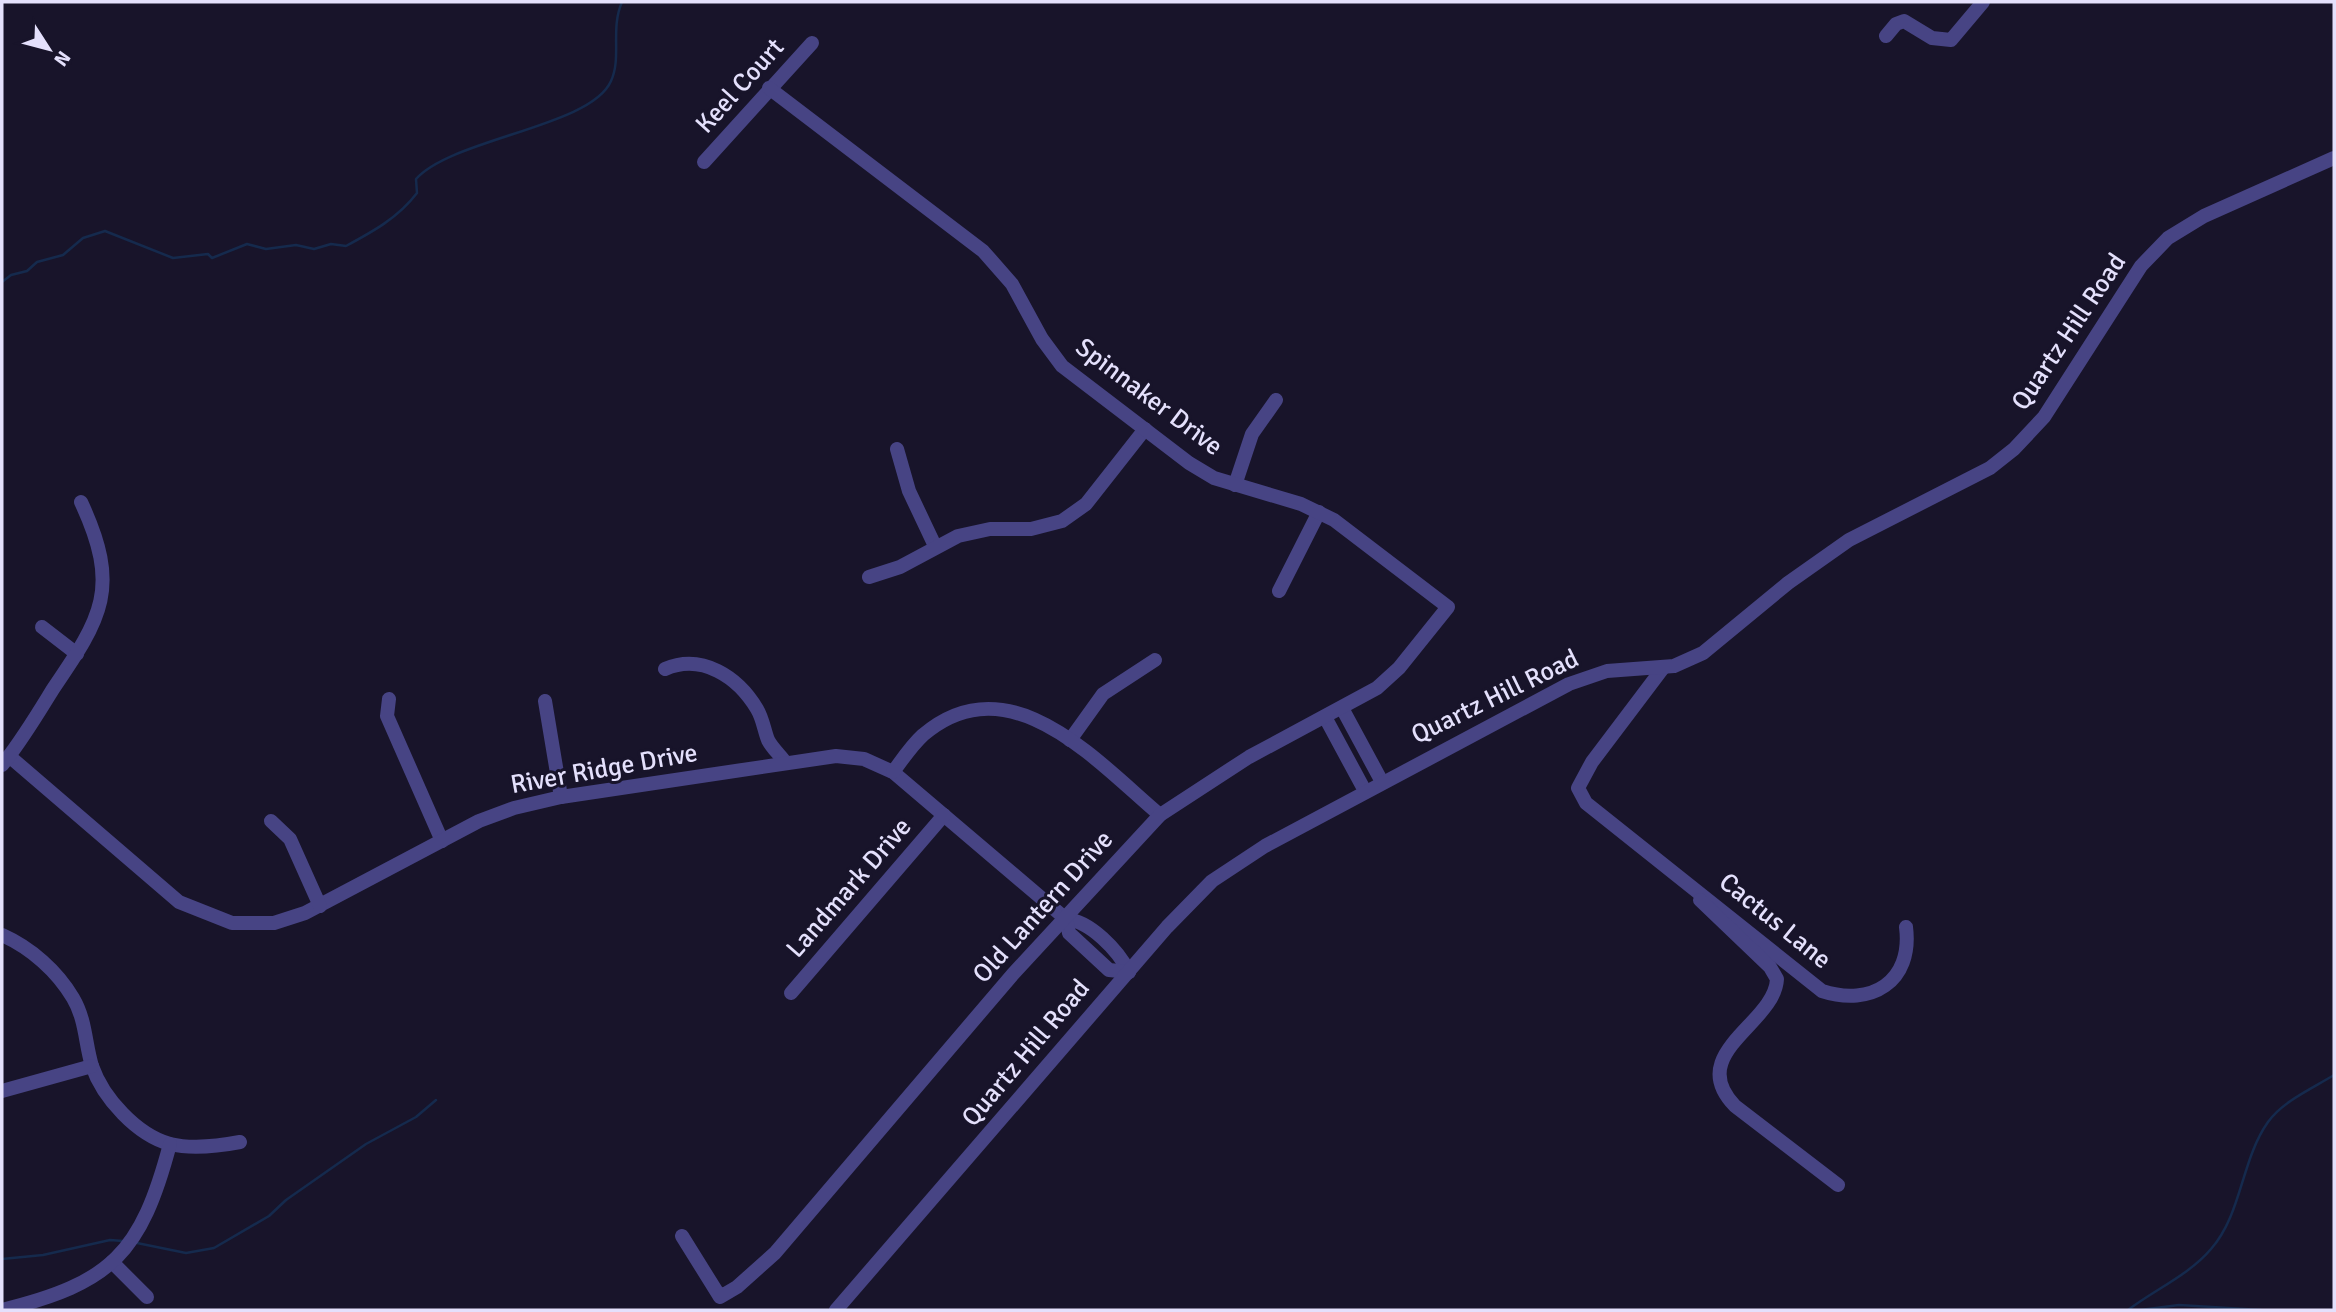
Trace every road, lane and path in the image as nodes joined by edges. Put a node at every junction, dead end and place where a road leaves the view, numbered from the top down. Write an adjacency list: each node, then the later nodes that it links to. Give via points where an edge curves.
1 (1983, 2): 2 (street, via 1951,40 1933,38 1904,22 1896,23)
2 (1886, 36)
3 (812, 43): 4 (street, Keel Court)
4 (769, 88): 6 (street, Keel Court); 8 (street, Spinnaker Drive, via 983,251 1012,284 1062,366)
5 (2334, 158): 20 (street, Quartz Hill Road, via 2204,216 2163,242 2124,291 2045,417 2001,460 1951,490 1855,536 1788,583 1714,646)
6 (704, 162)
7 (1276, 400): 10 (street, via 1252,434)
8 (1145, 429): 10 (street, Spinnaker Drive, via 1201,471); 13 (street, via 1086,504 1062,521 1031,529 975,531)
9 (897, 449): 13 (street, via 909,491)
10 (1235, 485): 12 (street, Spinnaker Drive)
11 (81, 502): 18 (street, via 96,536 103,581 96,621)
12 (1319, 512): 15 (street); 16 (street, Spinnaker Drive)
13 (935, 546): 14 (street, via 900,567)
14 (869, 577)
15 (1279, 591)
16 (1448, 607): 24 (street, Old Lantern Drive, via 1394,674)
17 (43, 627): 18 (street)
18 (77, 654): 27 (street)
19 (1155, 660): 26 (street, via 1103,694)
20 (1663, 668): 30 (street, Quartz Hill Road, via 1616,670 1580,680); 37 (street, Cactus Lane, via 1591,762 1578,792)
21 (664, 669): 28 (street, via 685,663 704,665 730,678 756,708 769,742)
22 (389, 699): 36 (street, via 387,716)
23 (545, 701): 32 (street)
24 (1342, 708): 25 (street, Old Lantern Drive); 30 (street)
25 (1325, 717): 31 (street); 34 (street, Old Lantern Drive, via 1214,778)
26 (1070, 740): 29 (street, via 1041,720 1020,713 961,713 920,738); 34 (street)
27 (6, 760): 38 (street, River Ridge Drive, via 190,908 232,923 260,925)
28 (785, 762): 29 (street, River Ridge Drive, via 845,756); 32 (street, River Ridge Drive)
29 (893, 772): 33 (street, River Ridge Drive)
30 (1382, 782): 31 (street, Quartz Hill Road)
31 (1366, 791): 42 (street, Quartz Hill Road, via 1225,871 1180,913)
32 (561, 797): 36 (street, River Ridge Drive, via 496,814)
33 (944, 815): 39 (street, River Ridge Drive); 43 (street, Landmark Drive)
34 (1160, 815): 39 (street, Old Lantern Drive)
35 (271, 821): 38 (street, via 290,839)
36 (442, 841): 38 (street, River Ridge Drive)
37 (1692, 886): 40 (street, Cactus Lane, via 1809,984 1835,995 1867,996 1890,981 1906,958); 48 (street, Cactus Lane, via 1712,914 1770,967 1777,979 1774,993 1724,1056 1723,1092)
38 (320, 906)
39 (1066, 919): 42 (street, River Ridge Drive, via 1078,920 1121,956); 49 (street, Old Lantern Drive, via 1013,974 775,1253 737,1287 720,1297)
40 (1906, 928)
41 (2, 935): 44 (street, via 37,956 73,999 83,1019)
42 (1129, 972): 53 (street, Quartz Hill Road)
43 (791, 993)
44 (92, 1066): 45 (street); 47 (street, via 115,1105 132,1122)
45 (2, 1091)
46 (240, 1142): 47 (street)
47 (170, 1144): 50 (street, via 145,1220)
48 (1838, 1185)
49 (682, 1236)
50 (112, 1262): 51 (street); 52 (street, via 73,1289)
51 (147, 1297)
52 (2, 1310)
53 (836, 1310)

